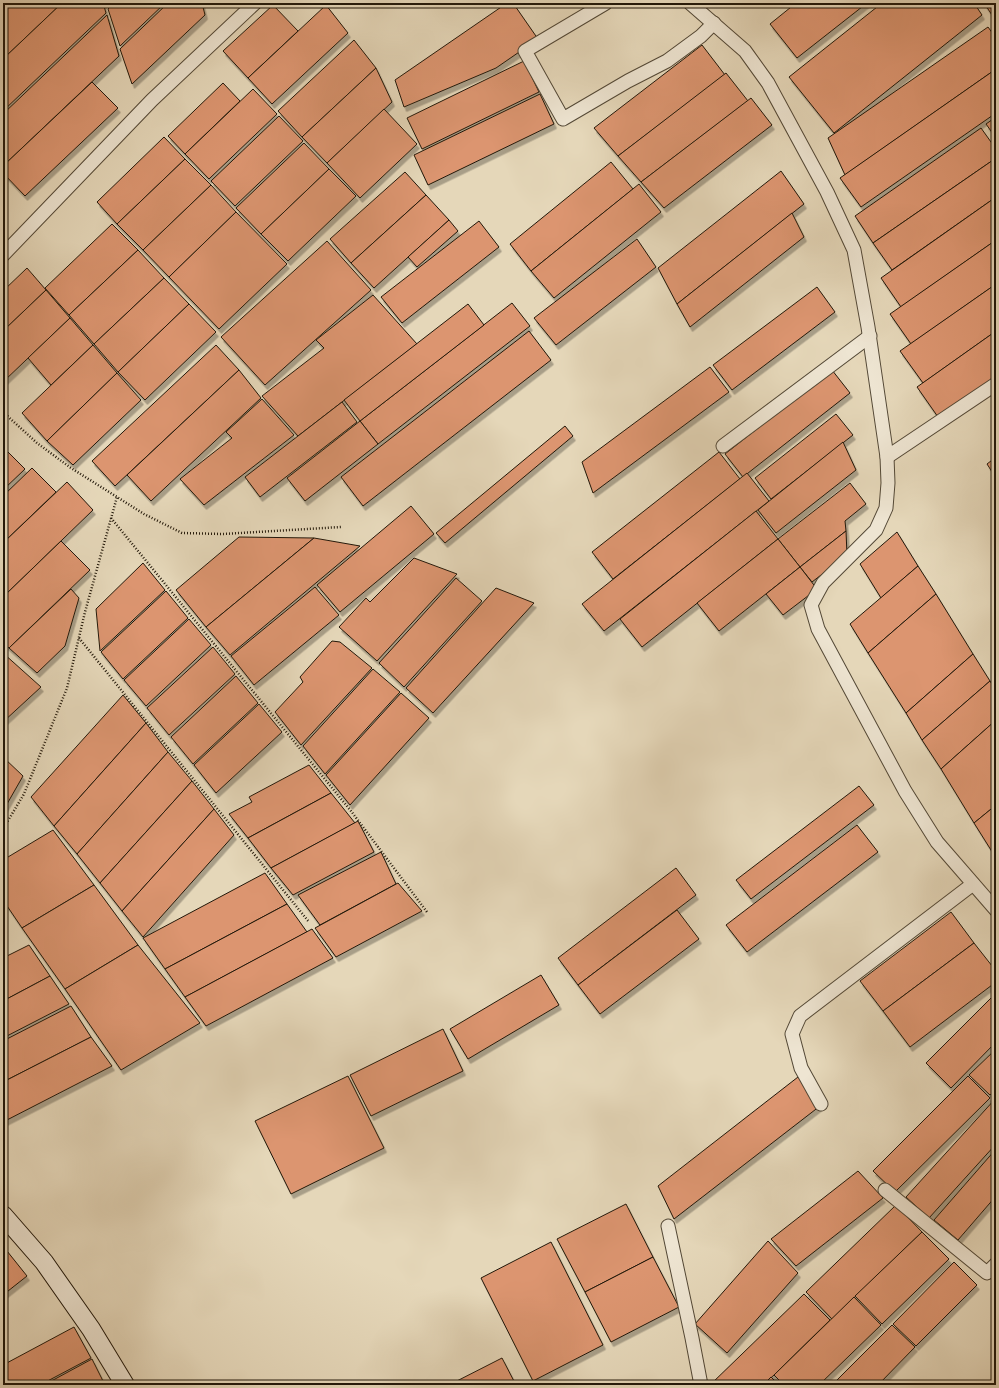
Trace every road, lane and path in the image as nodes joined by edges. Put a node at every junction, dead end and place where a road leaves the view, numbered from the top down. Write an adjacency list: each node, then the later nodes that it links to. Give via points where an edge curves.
1 (255, 3): 5 (street, via 152,100)
2 (606, 3): 4 (street, via 525,51 563,119 628,80 667,61)
3 (690, 3): 4 (street)
4 (714, 23): 6 (street, via 745,51 768,83 827,192 854,250)
5 (3, 255)
6 (870, 336): 9 (street); 10 (street)
7 (996, 384): 10 (street)
8 (3, 412): 11 (path, via 37,443)
9 (723, 446)
10 (886, 457): 16 (street, via 886,508 876,530 823,583 811,605 818,629 905,791 937,842)
11 (117, 497): 12 (path); 13 (path, via 182,533 223,534)
12 (111, 518): 14 (path); 18 (path, via 351,811)
13 (341, 527)
14 (79, 638): 15 (path, via 66,688 41,752 24,794); 19 (path)
15 (3, 829)
16 (973, 884): 17 (street); 20 (street, via 800,1016 792,1034 801,1068)
17 (996, 910)
18 (427, 912)
19 (309, 922)
20 (821, 1104)
21 (885, 1190): 24 (street, via 987,1273)
22 (3, 1215): 25 (street, via 44,1262)
23 (668, 1226): 26 (street)
24 (996, 1264)
25 (125, 1385)
26 (701, 1385)

